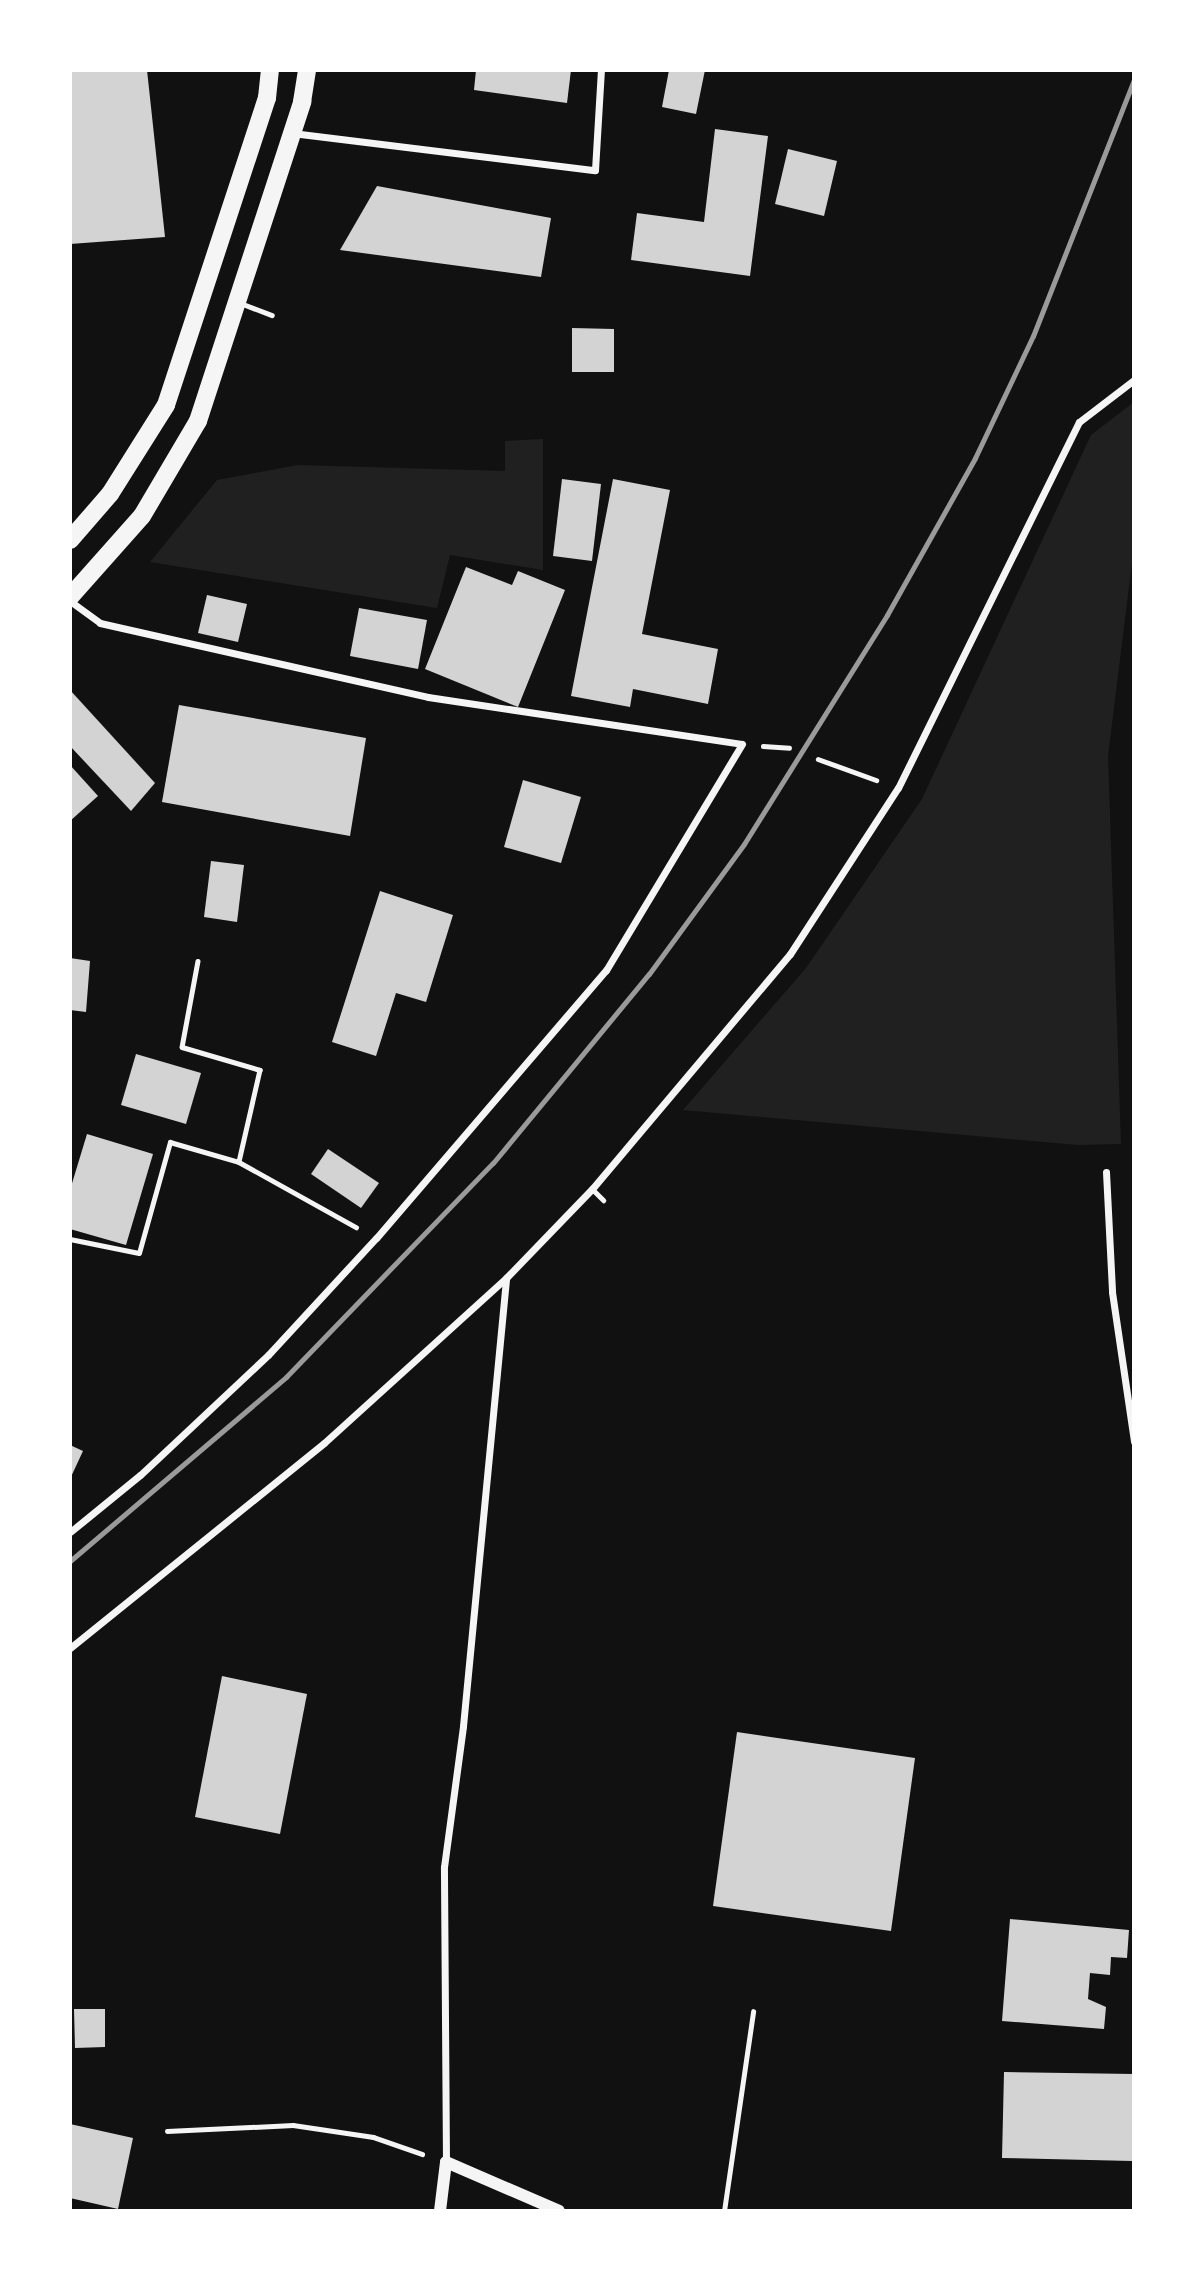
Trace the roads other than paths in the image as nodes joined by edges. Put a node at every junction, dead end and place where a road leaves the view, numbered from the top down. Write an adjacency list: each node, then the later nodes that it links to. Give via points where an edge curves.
1 (270, 70): 8 (main road, via 267,98 166,405 110,494)
2 (307, 70): 4 (main road)
3 (601, 70): 4 (street, via 595,170)
4 (292, 133): 5 (main road)
5 (237, 302): 6 (lane); 9 (main road, via 198,421 142,516)
6 (272, 315)
7 (1134, 380): 11 (street, via 1079,422 898,788 790,954)
8 (70, 540)
9 (70, 599): 15 (street, via 100,623 428,697 742,744 606,970 376,1238 268,1355 140,1475)
10 (1106, 1172): 14 (street, via 1112,1292)
11 (592, 1189): 12 (lane); 13 (street)
12 (603, 1200)
13 (506, 1278): 16 (street, via 324,1443); 18 (street, via 463,1726 444,1867)
14 (1134, 1440)
15 (70, 1532)
16 (70, 1648)
17 (753, 2011): 21 (lane)
18 (446, 2162): 19 (street); 20 (street)
19 (440, 2211)
20 (559, 2211)
21 (724, 2211)

